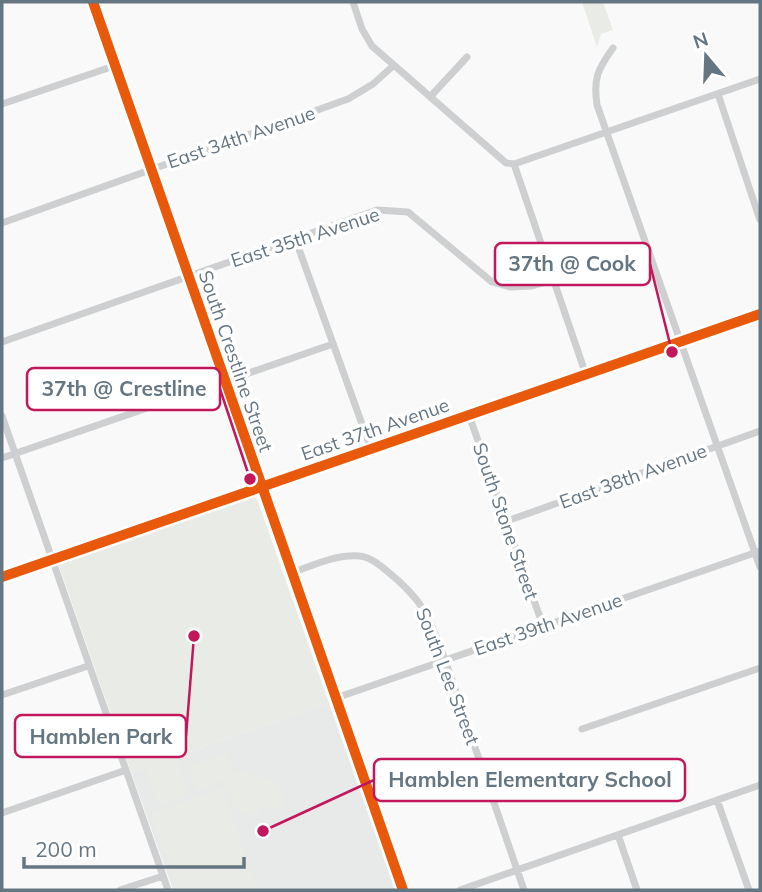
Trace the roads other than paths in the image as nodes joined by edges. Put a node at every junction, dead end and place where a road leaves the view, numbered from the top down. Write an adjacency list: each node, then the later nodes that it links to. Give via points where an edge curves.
1 (93, 2): 5 (street, South Crestline Street)
2 (352, 2): 6 (street, via 372,47)
3 (613, 48): 11 (street, via 599,67 594,86)
4 (467, 57): 9 (street)
5 (114, 66): 10 (street); 13 (street, South Crestline Street)
6 (393, 66): 9 (street); 13 (street, East 34th Avenue, via 348,99)
7 (760, 79): 8 (street)
8 (718, 94): 11 (street); 14 (street)
9 (430, 97): 12 (street, via 506,163)
10 (2, 104)
11 (606, 131): 12 (street); 21 (street)
12 (514, 164): 18 (street)
13 (151, 169): 15 (street, East 34th Avenue); 17 (street, South Crestline Street)
14 (760, 220)
15 (2, 223)
16 (295, 238): 17 (street, East 35th Avenue); 18 (street, East 35th Avenue, via 377,209 391,209 408,212 492,282 510,287); 22 (street)
17 (187, 276): 20 (street, East 35th Avenue); 24 (street, South Crestline Street)
18 (553, 280): 23 (street)
19 (760, 314): 21 (street, East 37th Avenue)
20 (2, 342)
21 (680, 342): 23 (street, East 37th Avenue); 28 (street)
22 (333, 344): 24 (street); 29 (street)
23 (586, 374): 25 (street, East 37th Avenue)
24 (224, 382): 30 (street); 32 (street, South Crestline Street)
25 (469, 415): 29 (street, East 37th Avenue); 33 (street, South Stone Street)
26 (2, 416): 30 (street)
27 (760, 431): 28 (street, East 38th Avenue)
28 (716, 446): 33 (street, East 38th Avenue); 34 (street)
29 (371, 449): 32 (street, East 37th Avenue)
30 (14, 454): 31 (street); 35 (street)
31 (2, 458)
32 (261, 487): 35 (street, East 37th Avenue); 37 (street, South Crestline Street)
33 (507, 521): 39 (street, South Stone Street)
34 (758, 552): 36 (street); 39 (street, East 39th Avenue)
35 (51, 560): 38 (street, East 37th Avenue); 41 (street)
36 (760, 567)
37 (291, 573): 40 (street, South Lee Street, via 362,555 380,565 418,600); 44 (street, South Crestline Street)
38 (2, 577)
39 (543, 626): 40 (street, East 39th Avenue)
40 (445, 660): 44 (street, East 39th Avenue); 51 (street, South Lee Street)
41 (88, 666): 43 (street); 46 (street)
42 (760, 668): 45 (street)
43 (2, 695)
44 (336, 698): 55 (street, South Crestline Street)
45 (582, 729)
46 (126, 770): 49 (street); 52 (street)
47 (760, 785): 48 (street)
48 (718, 800): 50 (street); 59 (street)
49 (2, 813)
50 (618, 835): 51 (street); 58 (street)
51 (519, 870): 56 (street); 57 (street, South Lee Street)
52 (163, 876): 53 (street); 54 (street)
53 (121, 890)
54 (168, 890)
55 (403, 890)
56 (460, 890)
57 (524, 890)
58 (637, 890)
59 (749, 890)

